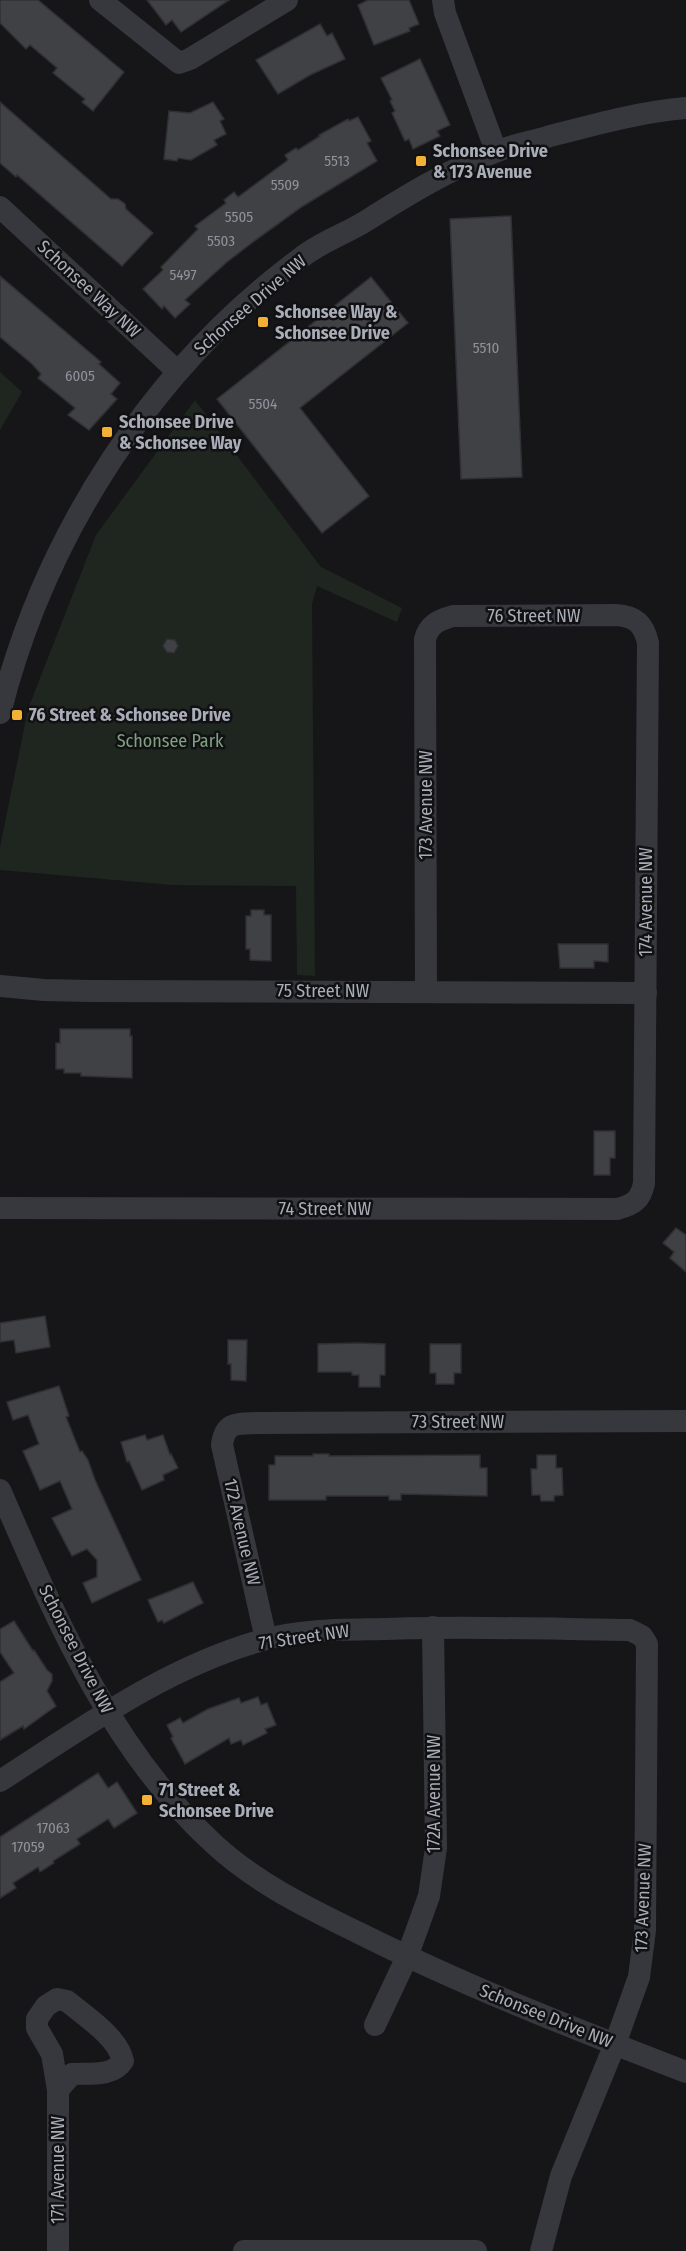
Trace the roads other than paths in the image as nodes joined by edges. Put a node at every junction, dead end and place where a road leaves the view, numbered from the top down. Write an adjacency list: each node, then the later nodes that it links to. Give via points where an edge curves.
1 (100, 0): 2 (street, via 179,63)
2 (287, 0)
3 (443, 0): 5 (street)
4 (686, 108): 5 (street, Schonsee Drive NW, via 600,122)
5 (496, 151): 7 (street, Schonsee Drive NW, via 407,195 304,255 216,329)
6 (0, 207): 7 (street, Schonsee Way NW)
7 (177, 371): 10 (street, Schonsee Drive NW, via 135,425 75,522 28,625)
8 (634, 619): 9 (street, 76 Street NW, via 616,615 453,616); 13 (street, 174 Avenue NW, via 646,631 648,643)
9 (435, 622): 12 (street, 173 Avenue NW, via 425,639)
10 (0, 713)
11 (0, 986): 12 (street, 75 Street NW, via 68,990)
12 (426, 992): 13 (street, 75 Street NW)
13 (646, 993): 14 (street, 174 Avenue NW)
14 (643, 1192): 15 (street, 74 Street NW, via 635,1203 617,1209)
15 (0, 1208)
16 (686, 1421): 17 (street, 73 Street NW)
17 (230, 1426): 21 (street, 172 Avenue NW, via 222,1445)
18 (0, 1490): 22 (street, Schonsee Drive NW, via 75,1655)
19 (433, 1627): 20 (street, 71 Street NW, via 630,1630); 21 (street, 71 Street NW, via 329,1630); 24 (street, 172A Avenue NW, via 436,1848 429,1896)
20 (642, 1636): 26 (street, 173 Avenue NW, via 646,1644 645,1930 639,1977)
21 (266, 1639): 22 (street, 71 Street NW, via 177,1672)
22 (108, 1712): 23 (street, 71 Street NW); 24 (street, Schonsee Drive NW, via 178,1806 239,1865 298,1903)
23 (0, 1781)
24 (407, 1957): 25 (street); 26 (street, Schonsee Drive NW)
25 (375, 2025)
26 (615, 2044): 27 (street, Schonsee Drive NW); 32 (street, 173 Avenue NW, via 561,2176)
27 (686, 2072)
28 (58, 2090): 29 (street, 171 Avenue NW)
29 (58, 2251)
30 (244, 2251): 31 (street)
31 (476, 2251)
32 (541, 2251)

